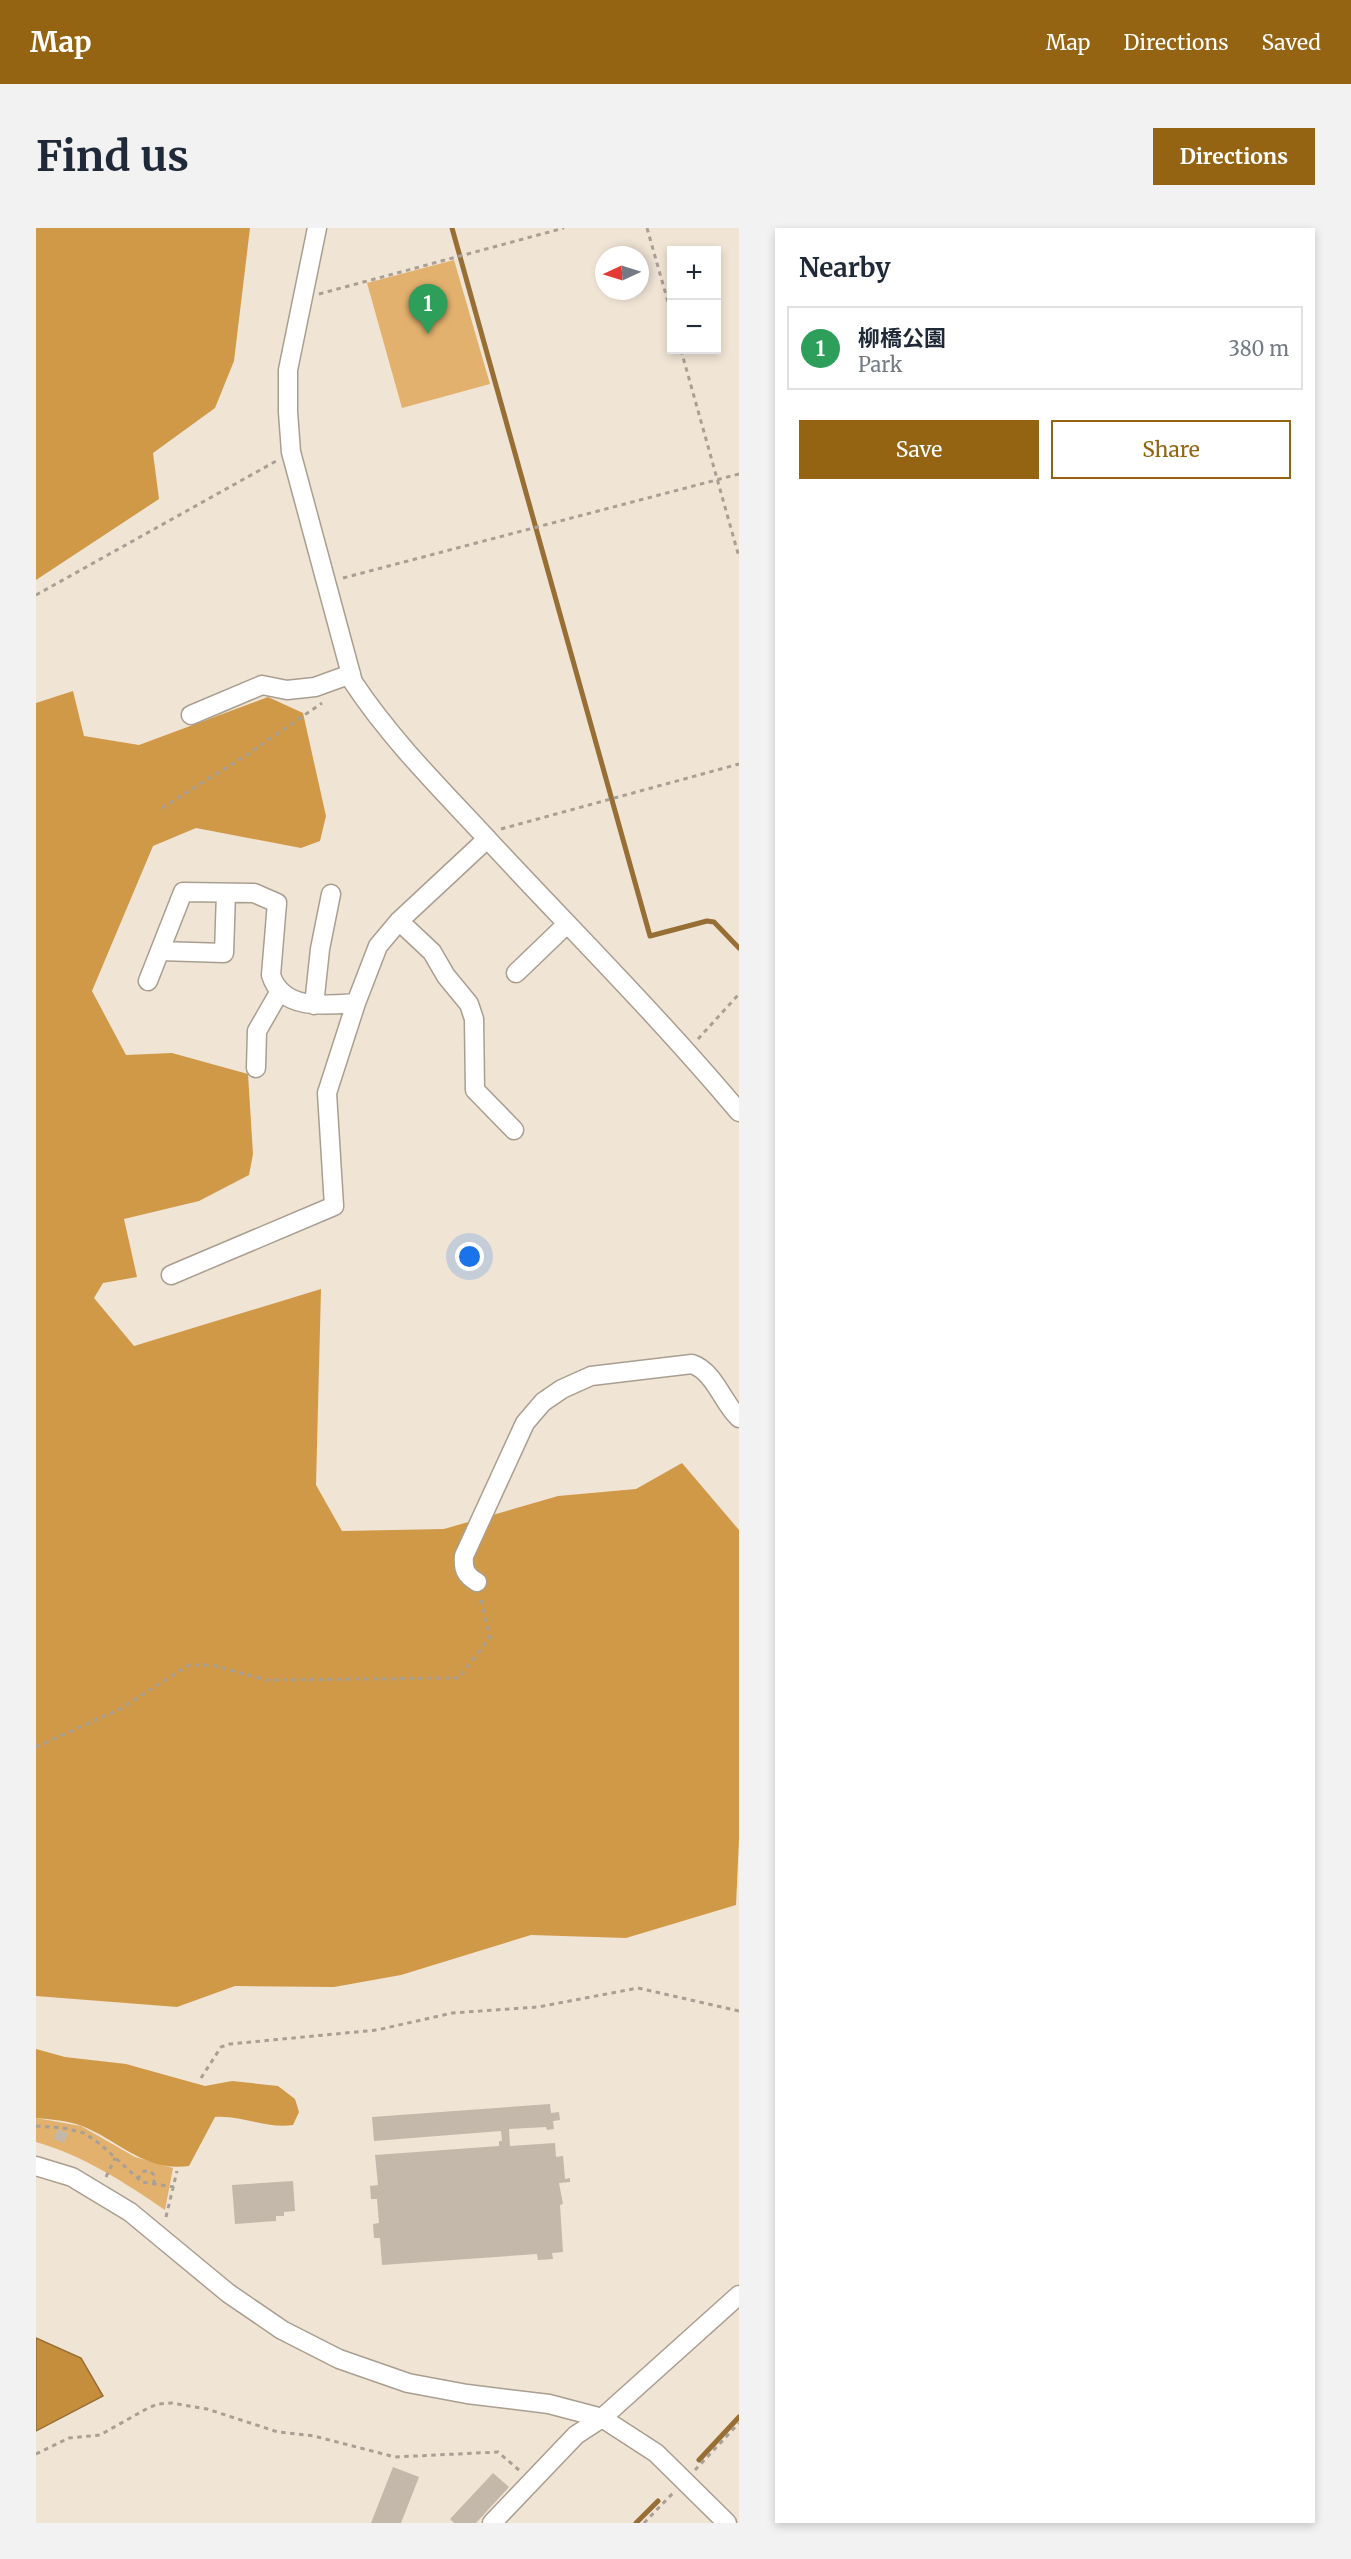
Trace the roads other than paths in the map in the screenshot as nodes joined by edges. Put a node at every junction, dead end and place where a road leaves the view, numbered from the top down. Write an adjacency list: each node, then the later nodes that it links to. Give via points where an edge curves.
1 (317, 228): 2 (street, via 288,370 291,452)
2 (351, 674): 3 (street, via 315,687 287,690 262,685); 4 (street, via 374,714)
3 (191, 715)
4 (484, 836): 7 (street); 8 (street)
5 (226, 893): 9 (street, via 183,892); 9 (street, via 224,953); 12 (street, via 254,893 278,903 271,975)
6 (331, 894): 14 (street)
7 (399, 921): 13 (street, via 378,946); 17 (street, via 432,952 470,1004 474,1019 475,1090)
8 (567, 924): 10 (street); 16 (street)
9 (160, 951): 11 (street)
10 (516, 974)
11 (148, 981)
12 (280, 991): 14 (street); 15 (street, via 257,1031)
13 (356, 1003): 14 (street); 18 (street, via 327,1093 334,1206)
14 (314, 1005)
15 (255, 1068)
16 (739, 1112)
17 (514, 1130)
18 (171, 1275)
19 (739, 1418): 20 (street, via 712,1379 692,1364 591,1376 562,1389 543,1402 525,1423 464,1556 463,1568)
20 (477, 1582)
21 (36, 2166): 23 (street, via 72,2177 130,2212 228,2293 282,2330 339,2359 408,2383 549,2404)
22 (739, 2295): 23 (street)
23 (602, 2418): 24 (street, via 576,2435); 25 (street, via 656,2454)
24 (492, 2523)
25 (728, 2523)

